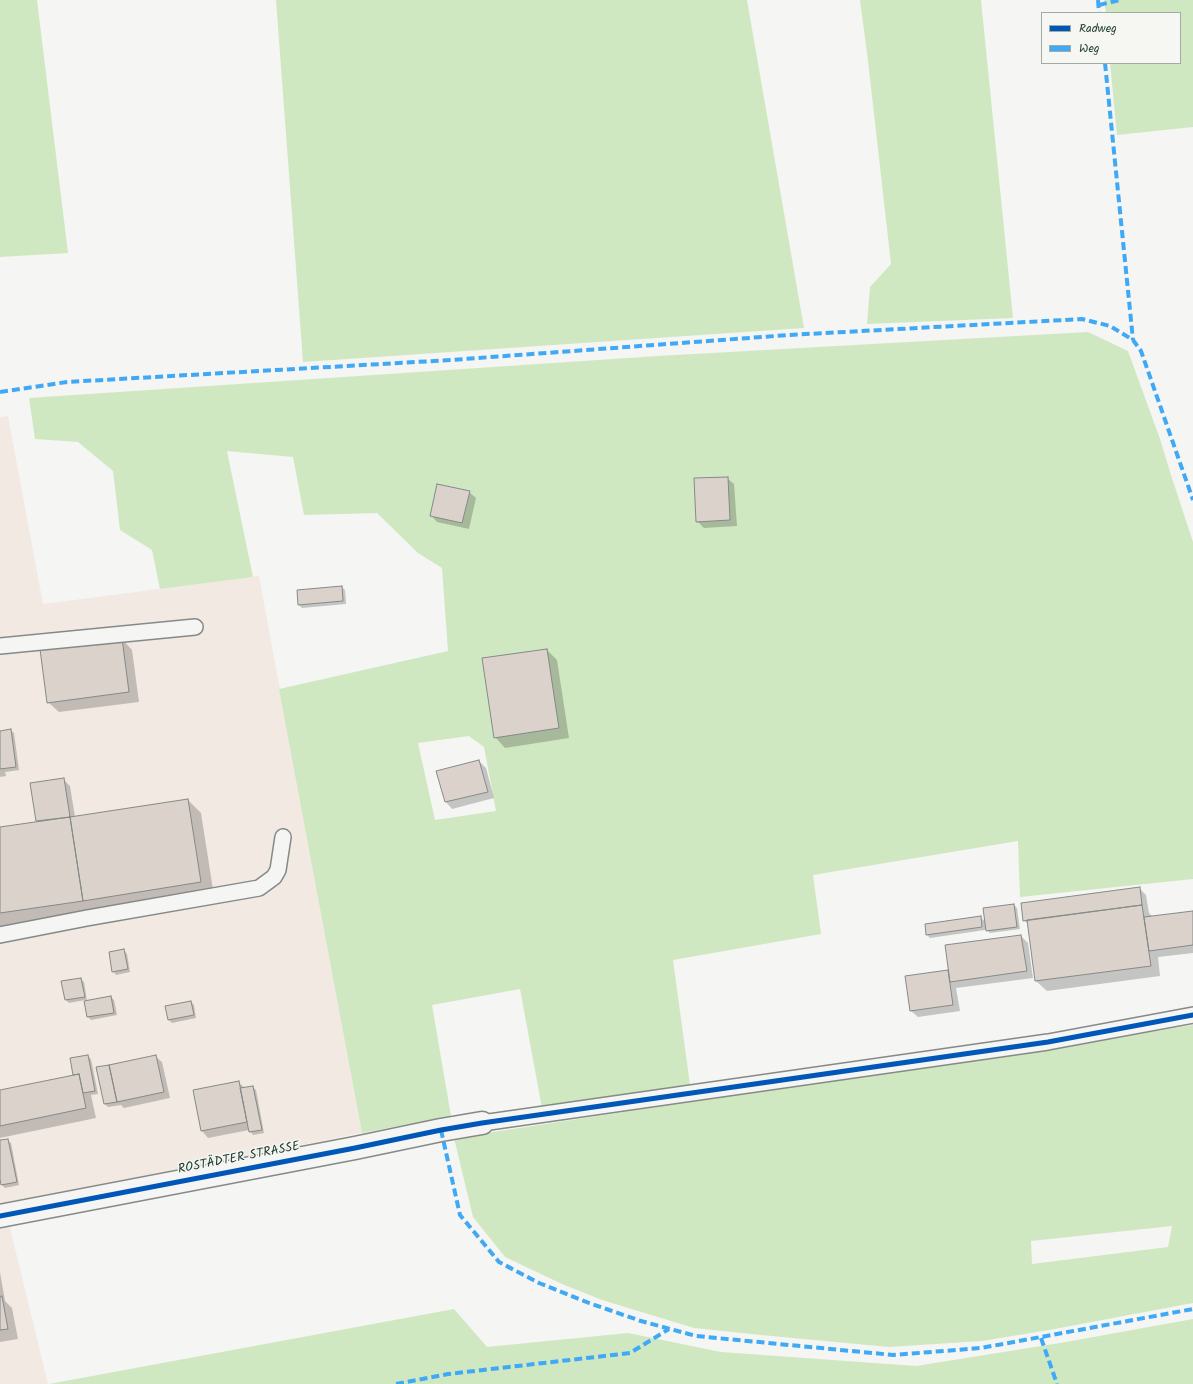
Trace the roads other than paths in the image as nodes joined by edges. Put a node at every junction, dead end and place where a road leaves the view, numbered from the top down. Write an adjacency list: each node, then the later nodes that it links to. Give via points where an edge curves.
1 (195, 627): 2 (lane)
2 (0, 646)
3 (283, 837): 4 (lane, via 278,870 274,877 259,888)
4 (0, 935)
5 (1193, 1015): 6 (lane, via 1048,1042)
6 (482, 1123): 7 (street, ROSTÄDTER STRASSE)
7 (0, 1216)

